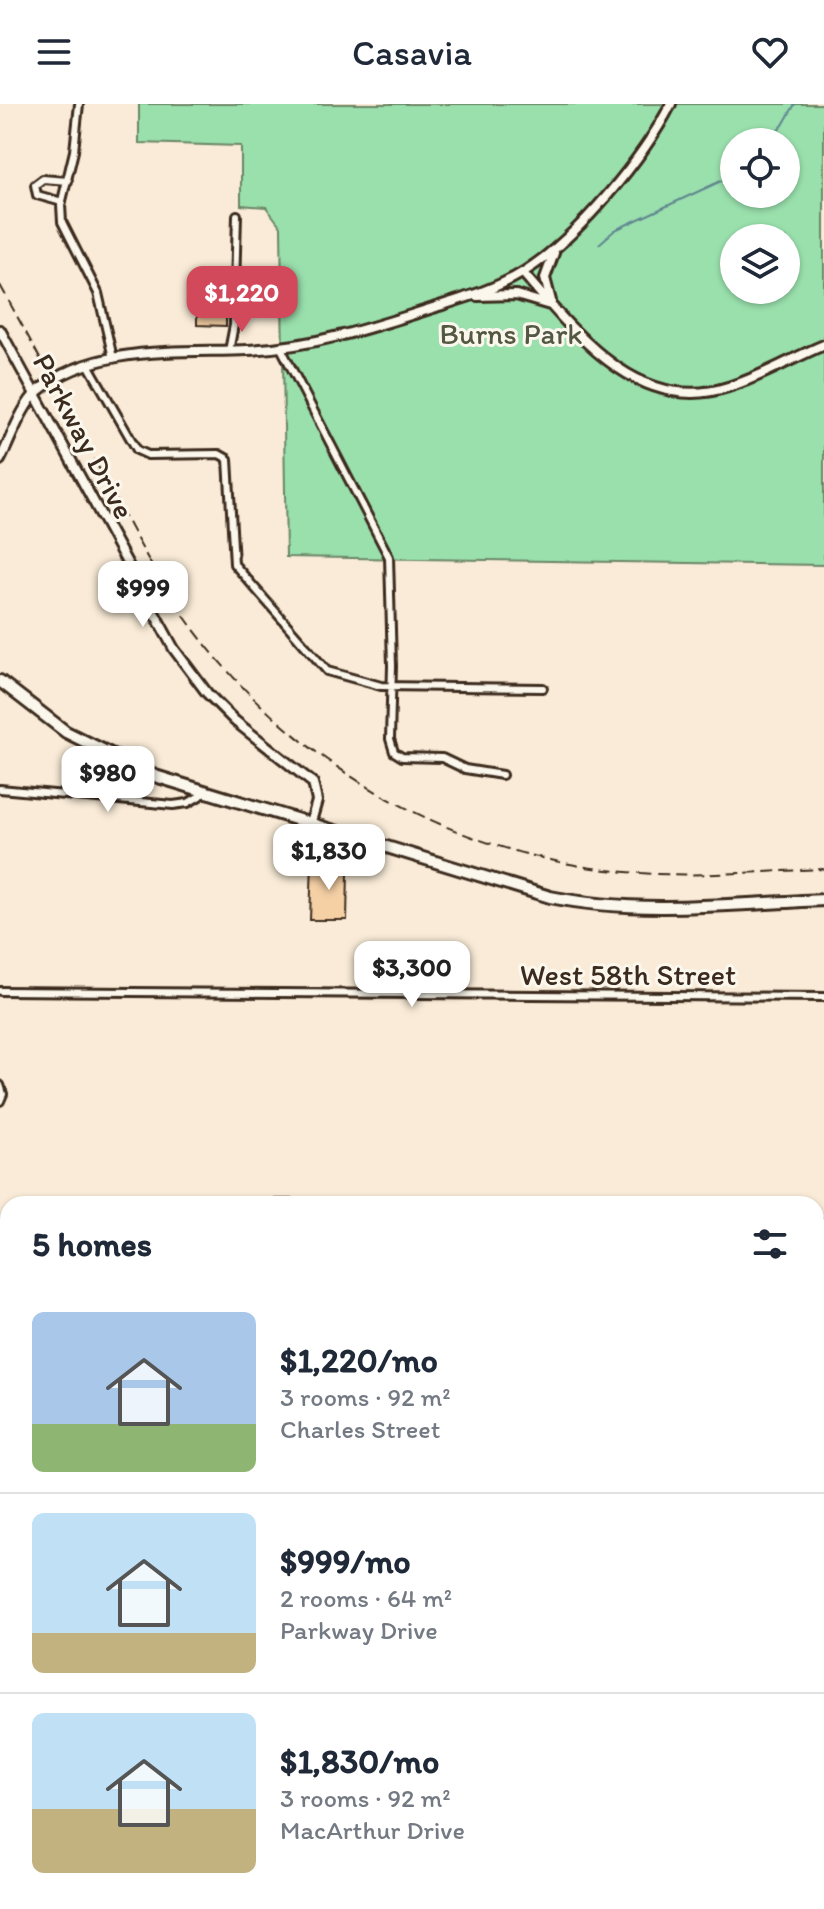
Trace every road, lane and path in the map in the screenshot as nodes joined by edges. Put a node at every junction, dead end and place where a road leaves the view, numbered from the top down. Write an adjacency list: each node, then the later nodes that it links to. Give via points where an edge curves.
1 (79, 104): 3 (street)
2 (671, 104): 6 (street, via 639,156)
3 (68, 181): 4 (street); 4 (street, via 43,179 35,185 37,195)
4 (62, 202): 14 (street, via 63,227 98,293)
5 (237, 215): 13 (street)
6 (558, 246): 7 (street); 9 (street, via 545,278)
7 (523, 273): 8 (street); 9 (street)
8 (469, 296): 9 (street, via 516,295); 12 (street, via 342,336)
9 (552, 306): 11 (street, via 622,372 672,393 727,388)
10 (0, 330): 16 (street, Parkway Drive)
11 (824, 345)
12 (281, 348): 13 (street); 21 (street, via 389,557)
13 (229, 351): 14 (street)
14 (113, 358): 15 (street)
15 (89, 366): 16 (street); 21 (street, via 137,450 148,455 219,454 228,459 234,564 314,658 334,675)
16 (35, 395): 17 (street, Parkway Drive); 18 (street)
17 (45, 414): 18 (street); 26 (street, Parkway Drive, via 155,617 193,676 235,721 313,783 317,801)
18 (22, 417): 19 (street)
19 (0, 460)
20 (0, 681): 25 (main road, via 88,745)
21 (392, 686): 22 (street); 23 (street, via 394,752 442,758 465,769)
22 (543, 688)
23 (502, 775)
24 (0, 789): 25 (street, via 173,805)
25 (205, 793): 26 (main road)
26 (310, 825): 27 (main road, via 579,903 677,907)
27 (824, 900)
28 (0, 991): 29 (street, West 58th Street)
29 (824, 997)
30 (0, 1085): 31 (street)
31 (0, 1101)

